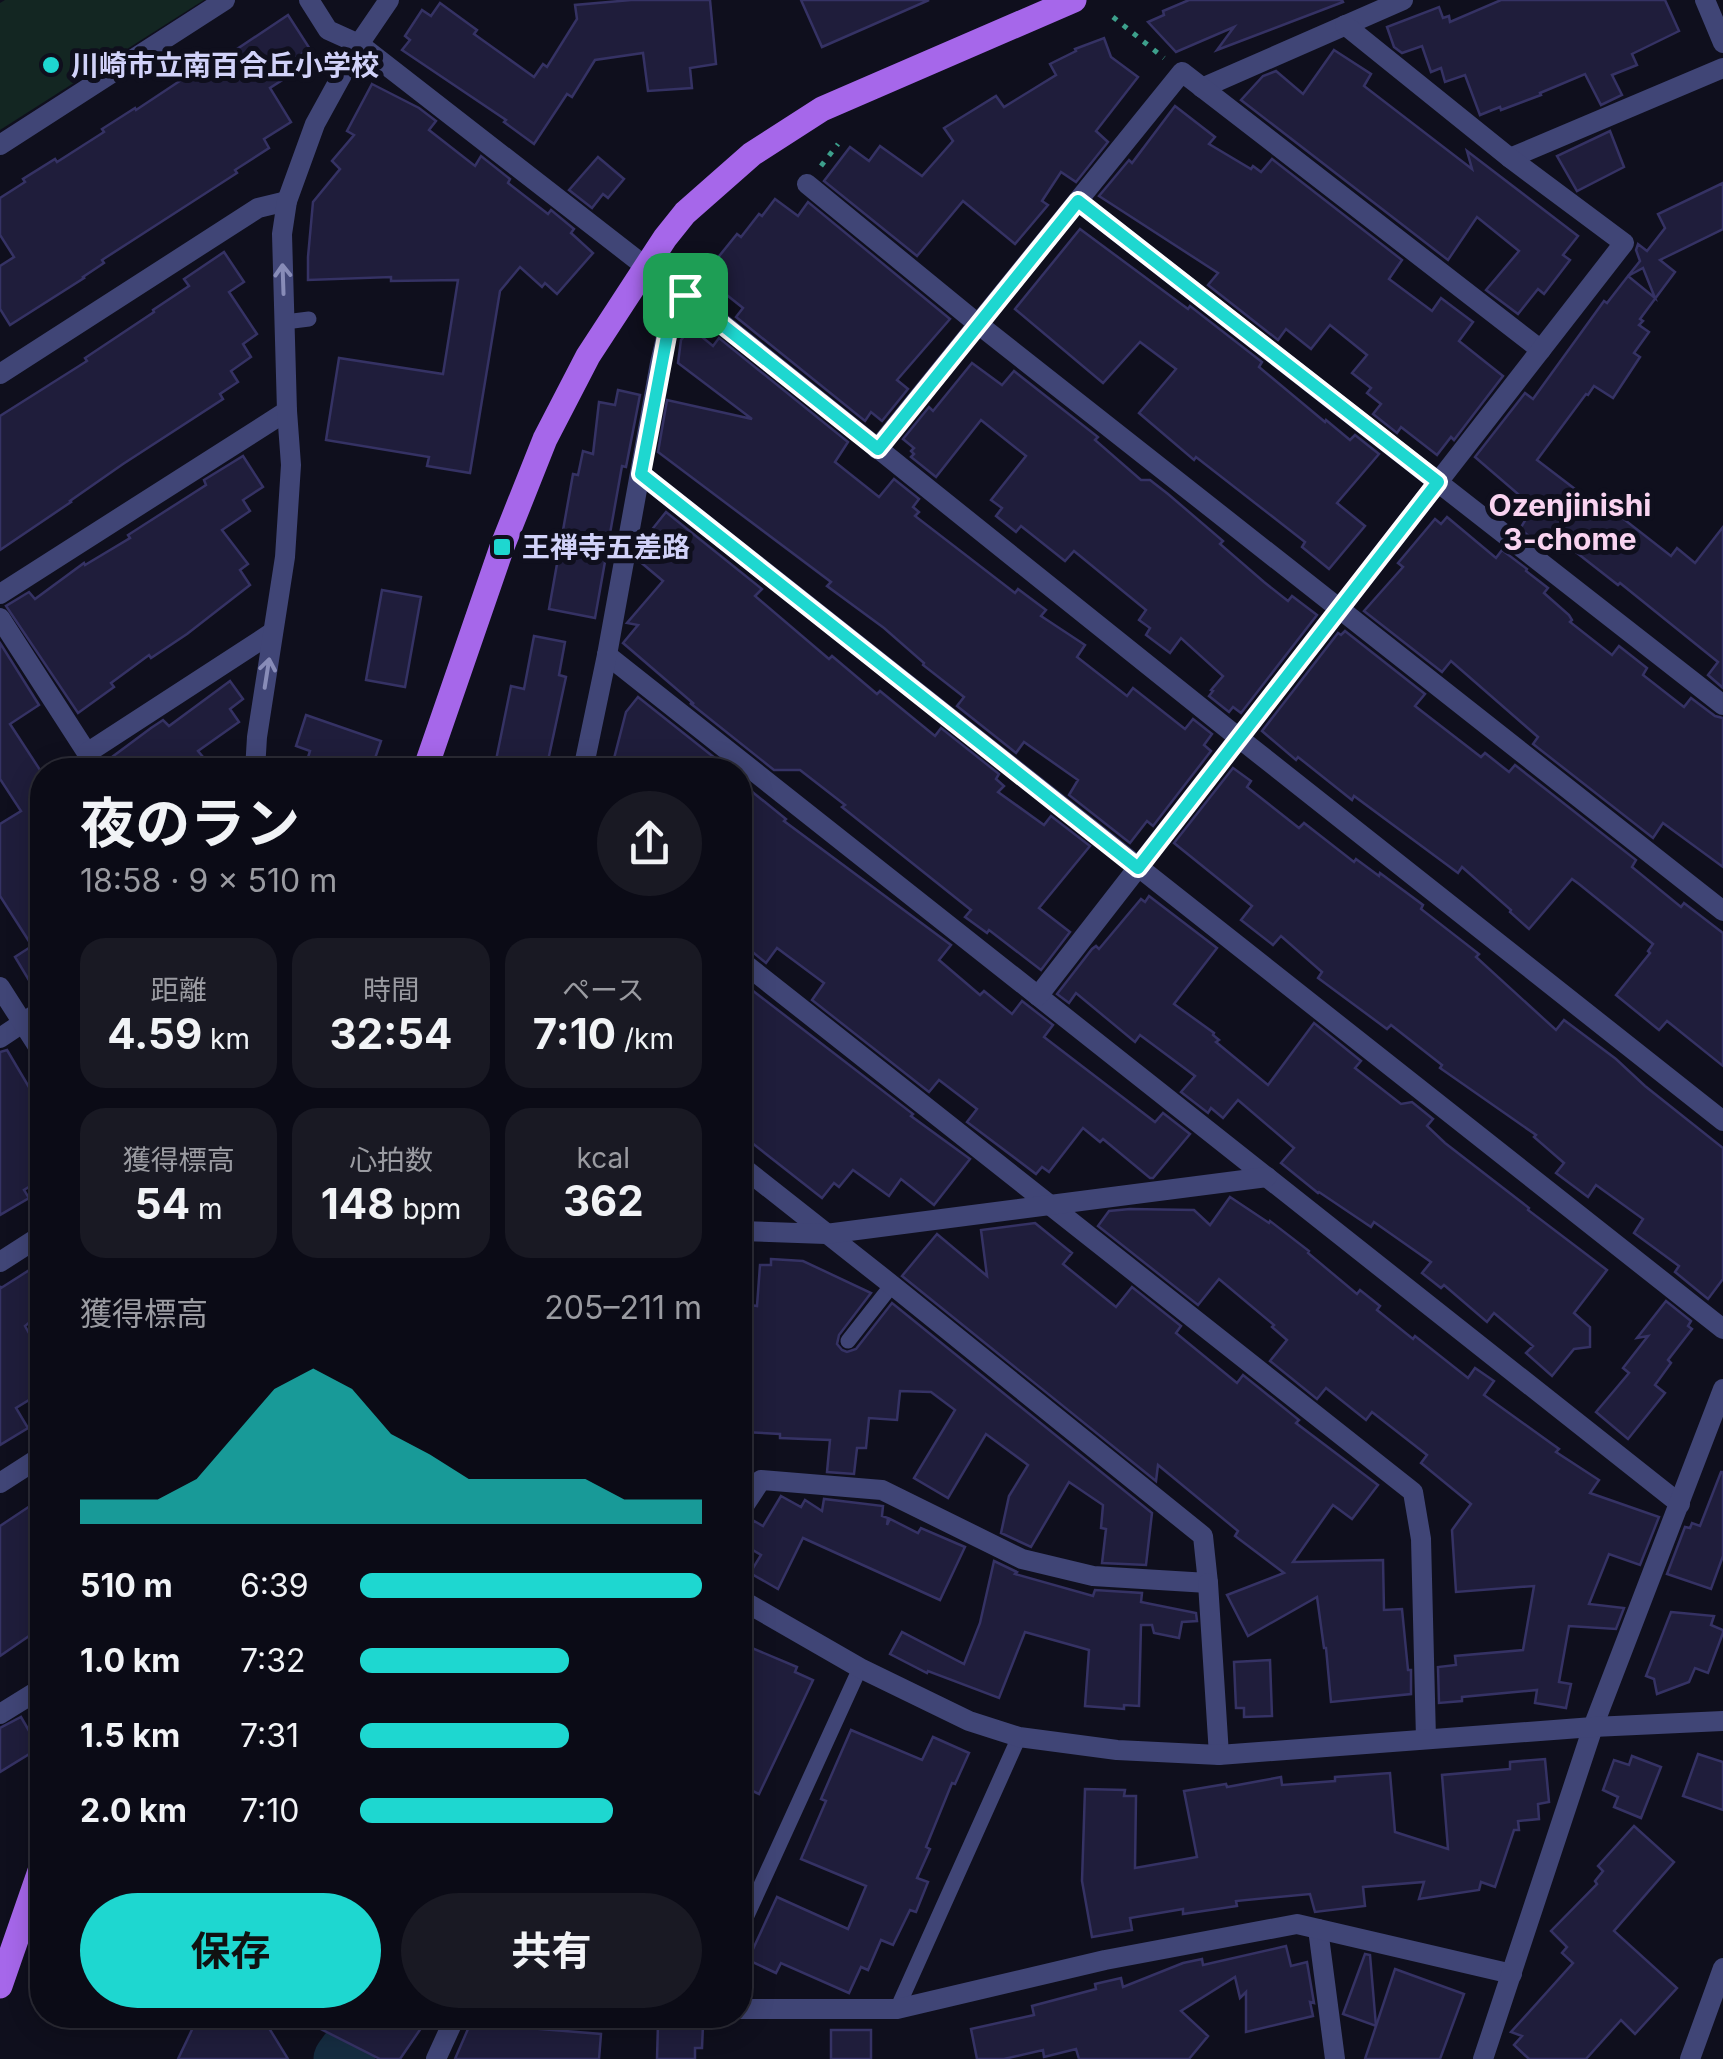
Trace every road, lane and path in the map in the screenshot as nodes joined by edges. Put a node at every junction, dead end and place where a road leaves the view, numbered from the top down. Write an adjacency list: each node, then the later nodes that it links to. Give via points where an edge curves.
1 (225, 0): 14 (street)
2 (309, 0): 10 (street, via 328,30)
3 (389, 0): 10 (street)
4 (1074, 0): 19 (main road, via 822,109 752,154 685,214)
5 (1403, 0): 8 (street)
6 (1705, 0): 9 (street)
7 (1113, 17): 12 (path)
8 (1346, 25): 13 (street); 15 (street)
9 (1723, 43)
10 (358, 44): 17 (street, via 315,124); 19 (street)
11 (1723, 68): 15 (street)
12 (1182, 72): 13 (street); 18 (street)
13 (1202, 88): 24 (street)
14 (0, 146)
15 (1510, 158): 24 (street, via 1624,244)
16 (806, 184): 23 (street)
17 (287, 201): 22 (street, one-way to 17); 25 (street, via 258,208)
18 (1078, 201): 23 (street); 29 (street)
19 (646, 266): 20 (street); 40 (main road, via 545,439)
20 (685, 295): 27 (street); 28 (street, via 670,320)
21 (309, 319): 22 (lane)
22 (285, 322): 26 (street)
23 (978, 324): 27 (street); 31 (street)
24 (1540, 350): 29 (street)
25 (0, 374)
26 (287, 411): 30 (street); 33 (street, via 292,465)
27 (878, 449): 36 (street)
28 (641, 474): 34 (street); 44 (street)
29 (1438, 482): 31 (street); 35 (street)
30 (0, 594)
31 (1340, 609): 36 (street); 45 (street)
32 (0, 618): 37 (street)
33 (274, 632): 38 (street); 39 (street, one-way to 33)
34 (607, 655): 41 (street); 42 (street)
35 (1723, 705)
36 (1239, 738): 44 (street); 53 (street)
37 (89, 758)
38 (98, 758)
39 (255, 758)
40 (429, 758)
41 (586, 758)
42 (737, 758)
43 (752, 770): 48 (street)
44 (1138, 868): 48 (street); 62 (street)
45 (1723, 912)
46 (752, 969): 56 (street)
47 (0, 987): 50 (street)
48 (1038, 996): 55 (street)
49 (30, 1018): 50 (street)
50 (23, 1023): 51 (street); 52 (street)
51 (30, 1034)
52 (0, 1038)
53 (1723, 1121)
54 (752, 1175): 58 (street)
55 (1267, 1177): 56 (street); 68 (street)
56 (1049, 1204): 58 (street); 77 (street, via 1413,1492)
57 (752, 1231): 58 (street)
58 (826, 1234): 61 (street)
59 (30, 1243): 60 (street)
60 (0, 1262)
61 (892, 1285): 63 (lane); 69 (street, via 1203,1536)
62 (1723, 1329)
63 (848, 1341)
64 (1723, 1389): 68 (street)
65 (30, 1464): 66 (street)
66 (0, 1483)
67 (752, 1493): 69 (street, via 760,1480 882,1490 1022,1559 1093,1576)
68 (1680, 1504): 75 (street)
69 (1208, 1583): 78 (street)
70 (752, 1607): 71 (street)
71 (860, 1668): 76 (street, via 968,1722); 80 (lane)
72 (30, 1695): 73 (street)
73 (0, 1714)
74 (1723, 1721): 75 (street)
75 (1593, 1728): 77 (street); 83 (street)
76 (1019, 1737): 78 (street); 86 (lane)
77 (1426, 1739): 78 (street)
78 (1219, 1755)
79 (30, 1900): 84 (main road)
80 (752, 1905)
81 (1318, 1929): 83 (street); 86 (street, via 1297,1924 1125,1956); 89 (street)
82 (1723, 1968): 91 (street)
83 (1512, 1974): 90 (street)
84 (0, 1986)
85 (752, 2008): 86 (street)
86 (897, 2010)
87 (450, 2028): 88 (street)
88 (436, 2059)
89 (1335, 2059)
90 (1483, 2059)
91 (1690, 2059)

